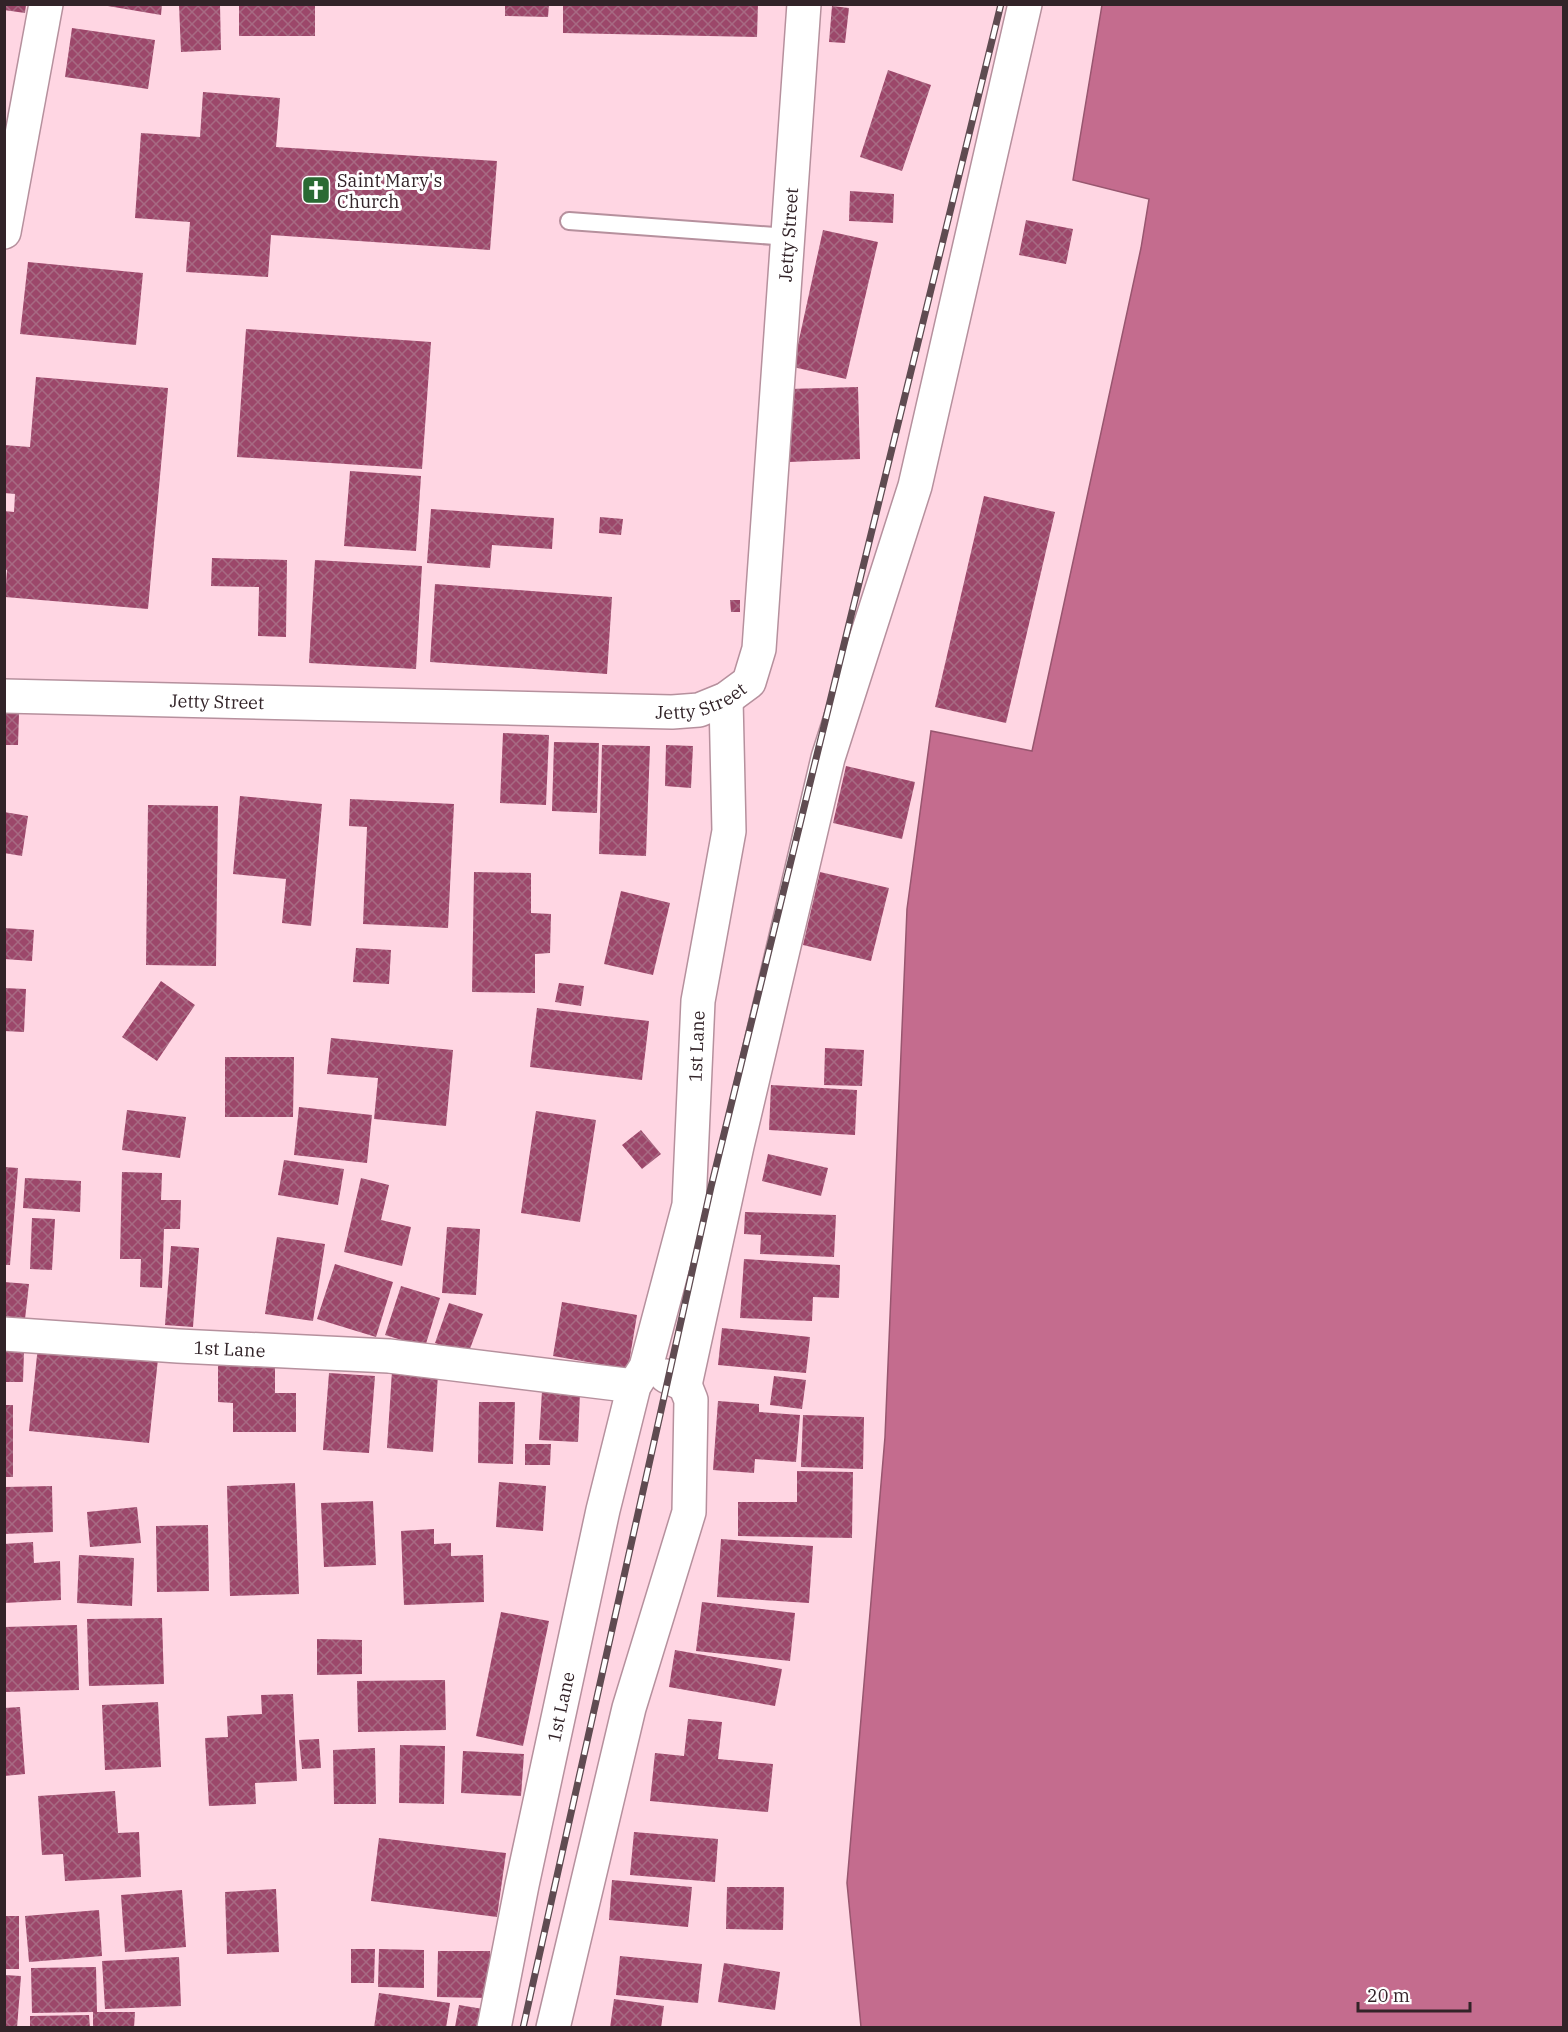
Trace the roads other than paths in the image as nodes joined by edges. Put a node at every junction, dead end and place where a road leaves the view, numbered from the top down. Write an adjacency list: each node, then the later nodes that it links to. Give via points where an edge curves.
1 (46, 4): 5 (street)
2 (804, 4): 6 (street, Jetty Street)
3 (1024, 4): 11 (street, via 915,486 828,758)
4 (569, 221): 6 (lane)
5 (4, 232)
6 (788, 237): 8 (street, Jetty Street, via 759,648 748,682)
7 (4, 696): 8 (street, Jetty Street, via 672,712 699,710)
8 (726, 699): 10 (street, 1st Lane, via 729,831 698,1001 689,1205)
9 (4, 1334): 10 (street, 1st Lane, via 389,1356)
10 (640, 1377): 11 (street); 12 (street, 1st Lane, via 603,1510)
11 (685, 1385): 13 (street, via 691,1400 688,1512 629,1708)
12 (494, 2028)
13 (553, 2028)

